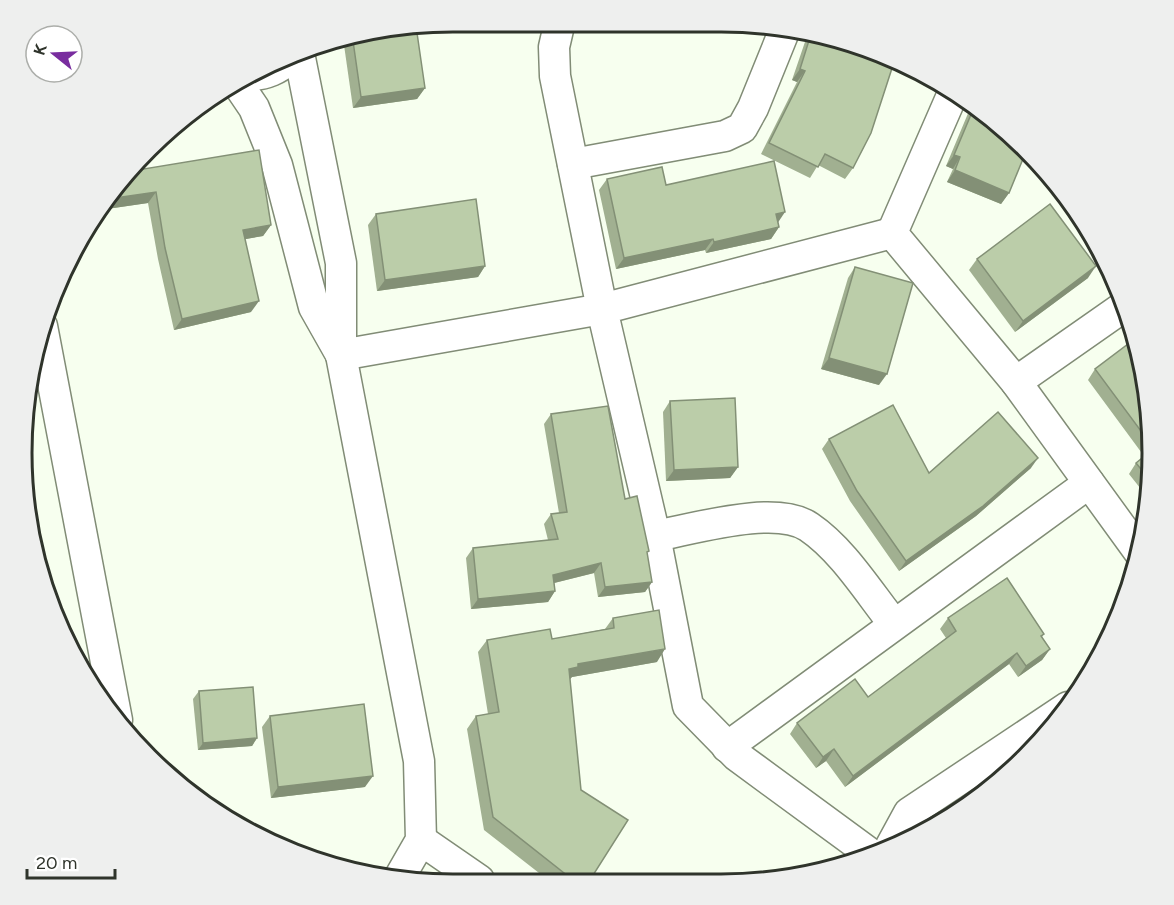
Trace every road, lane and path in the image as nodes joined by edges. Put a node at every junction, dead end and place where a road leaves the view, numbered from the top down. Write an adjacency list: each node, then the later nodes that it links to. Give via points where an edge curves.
1 (557, 32): 6 (street, via 555,76)
2 (782, 36): 6 (street, via 742,128 725,136)
3 (300, 60): 11 (street, via 341,263)
4 (241, 89): 11 (street, via 254,108 277,165 314,307)
5 (950, 99): 7 (street)
6 (573, 164): 8 (street)
7 (892, 233): 8 (street); 12 (street)
8 (602, 309): 11 (street); 14 (street)
9 (1118, 311): 12 (street)
10 (46, 345): 17 (street)
11 (341, 355): 21 (street, via 418,760)
12 (1016, 382): 13 (street)
13 (1089, 483): 15 (street); 16 (street)
14 (655, 536): 16 (street, via 762,516 786,518 808,526 834,548); 19 (street, via 688,706)
15 (1132, 542)
16 (894, 624): 19 (street)
17 (114, 703)
18 (1041, 726): 20 (street, via 909,813)
19 (727, 747): 22 (street)
20 (897, 835)
21 (421, 840): 23 (street); 24 (street)
22 (863, 849)
23 (403, 871)
24 (469, 874)

